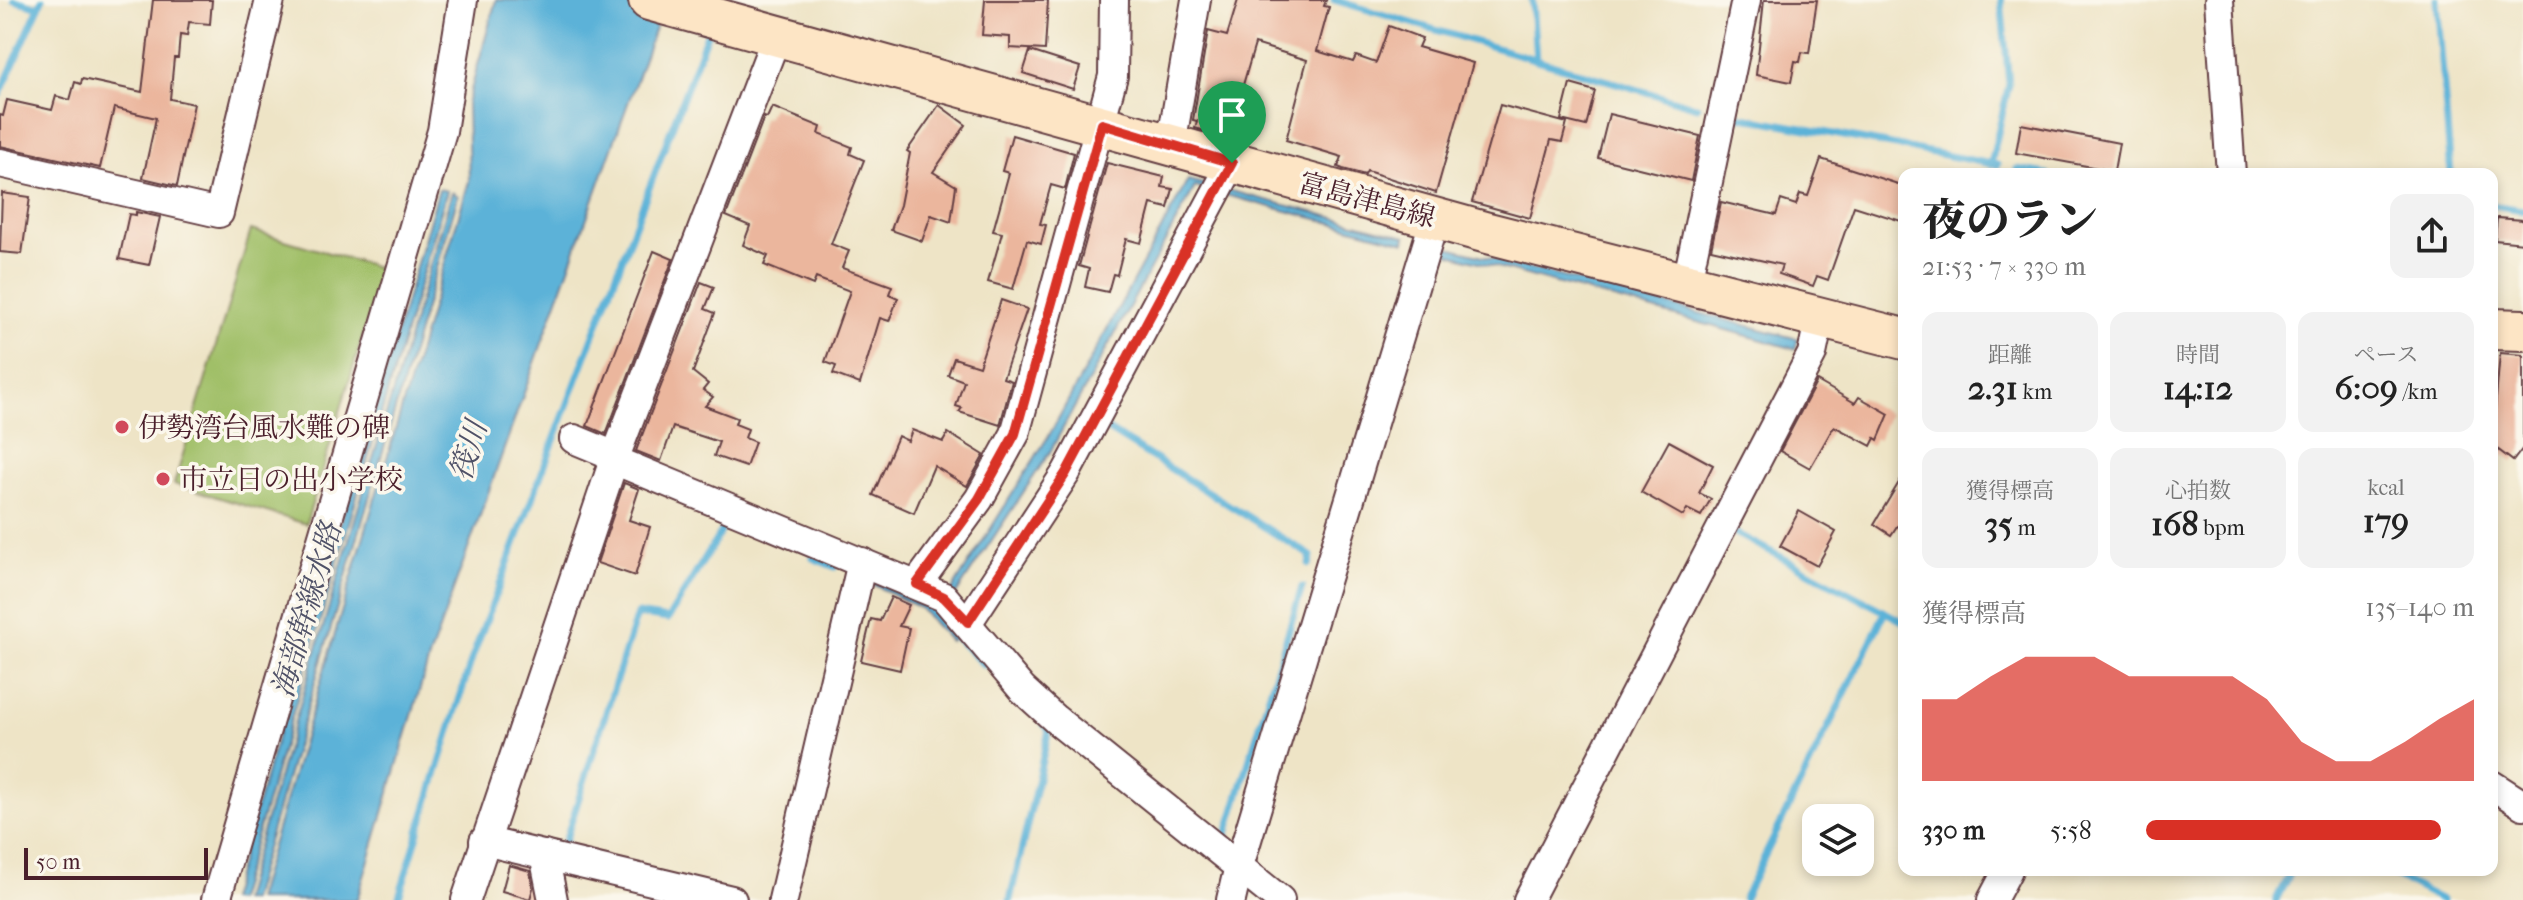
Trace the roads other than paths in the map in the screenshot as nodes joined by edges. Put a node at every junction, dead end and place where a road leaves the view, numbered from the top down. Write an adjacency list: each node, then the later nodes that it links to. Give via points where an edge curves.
1 (270, 0): 11 (street, via 219,213)
2 (463, 0): 32 (street, via 442,131)
3 (649, 0): 8 (main road, 富島津島線)
4 (1114, 0): 9 (street, via 1113,76)
5 (1196, 0): 10 (street)
6 (1746, 0): 15 (street)
7 (2219, 0): 12 (street)
8 (760, 30): 9 (main road, 富島津島線); 21 (street)
9 (1102, 124): 10 (main road, 富島津島線); 23 (street, via 1015,434 979,499)
10 (1171, 145): 13 (main road, 富島津島線)
11 (0, 163)
12 (2231, 168)
13 (1222, 182): 14 (main road, 富島津島線); 24 (street, via 1066,473)
14 (1435, 218): 15 (main road, 富島津島線); 29 (street)
15 (1687, 282): 16 (main road, 富島津島線)
16 (1820, 316): 19 (main road, 富島津島線); 31 (street, via 1812,354)
17 (2498, 329): 18 (main road)
18 (2523, 330)
19 (1898, 337)
20 (574, 439): 21 (street)
21 (614, 458): 22 (street); 27 (street)
22 (862, 562): 23 (street); 36 (street)
23 (917, 584): 24 (street)
24 (955, 608): 29 (street, via 1022,689 1055,719)
25 (2498, 789): 26 (street)
26 (2523, 805)
27 (484, 841): 28 (street); 33 (street)
28 (544, 855): 34 (street); 35 (street)
29 (1239, 866): 37 (street); 38 (street)
30 (2005, 876): 39 (street)
31 (1538, 897)
32 (216, 900)
33 (466, 900)
34 (553, 900)
35 (732, 900)
36 (783, 900)
37 (1231, 900)
38 (1280, 900)
39 (1992, 900)

